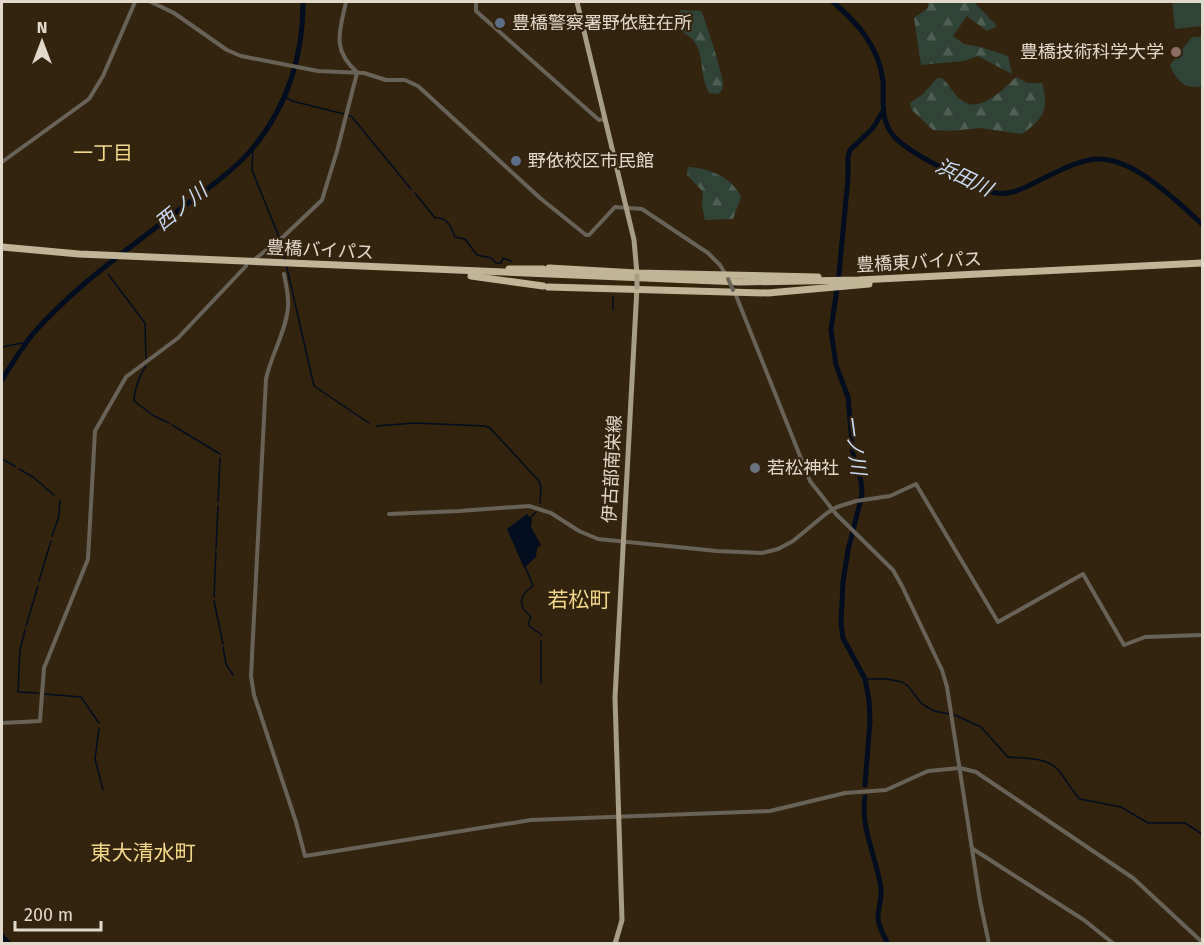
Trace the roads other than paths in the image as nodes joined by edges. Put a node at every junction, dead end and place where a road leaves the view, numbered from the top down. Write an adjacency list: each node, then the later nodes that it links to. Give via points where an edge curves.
1 (135, 2): 8 (street, via 89,99)
2 (151, 2): 6 (street, via 233,52 302,68)
3 (346, 2): 6 (street, via 339,44)
4 (476, 2): 7 (street, via 476,11 599,120)
5 (577, 2): 7 (main road, 伊古部南栄線)
6 (357, 73): 9 (street, via 405,80 424,90 540,198 586,235 615,207); 11 (street, via 322,200)
7 (605, 119): 9 (main road, 伊古部南栄線)
8 (2, 162)
9 (626, 207): 18 (street, via 642,209 702,249 717,261); 19 (main road, 伊古部南栄線, via 636,253)
10 (2, 248): 14 (highway, 豊橋バイパス)
11 (255, 259)
12 (1203, 263): 17 (highway, 豊橋東バイパス)
13 (246, 266): 27 (street, via 173,342 126,377 103,415 93,439 88,559 44,668 40,721)
14 (434, 270): 15 (highway, 豊橋バイパス); 19 (highway, via 545,286)
15 (455, 271): 19 (highway, 豊橋バイパス); 19 (highway, via 584,269)
16 (284, 274): 29 (street, via 288,293 286,318 266,379 251,676 305,856 531,820)
17 (931, 276): 21 (highway); 21 (highway, 豊橋東バイパス)
18 (727, 277): 19 (highway); 20 (highway); 22 (street, bridge)
19 (637, 281): 20 (highway, 豊橋東バイパス); 22 (highway); 25 (main road, 伊古部南栄線)
20 (832, 282): 21 (highway); 21 (highway); 22 (highway)
21 (843, 282)
22 (734, 291): 23 (street, via 808,477)
23 (832, 509): 25 (street, via 793,542 762,553); 26 (street, via 898,493 916,484 998,622 1083,574 1124,645 1145,637); 28 (street, via 884,561 902,585 942,670)
24 (389, 514): 25 (street, via 529,506 551,513 588,536)
25 (624, 542): 29 (main road, 伊古部南栄線, via 615,698)
26 (1203, 635)
27 (2, 723)
28 (960, 768): 29 (street, via 928,771 886,790 845,793 770,811); 30 (street); 31 (street, via 976,772 1133,878)
29 (619, 817): 32 (main road, 伊古部南栄線, via 622,920)
30 (972, 848): 33 (street); 34 (street, via 1084,920)
31 (1203, 942)
32 (615, 944)
33 (989, 944)
34 (1114, 944)

